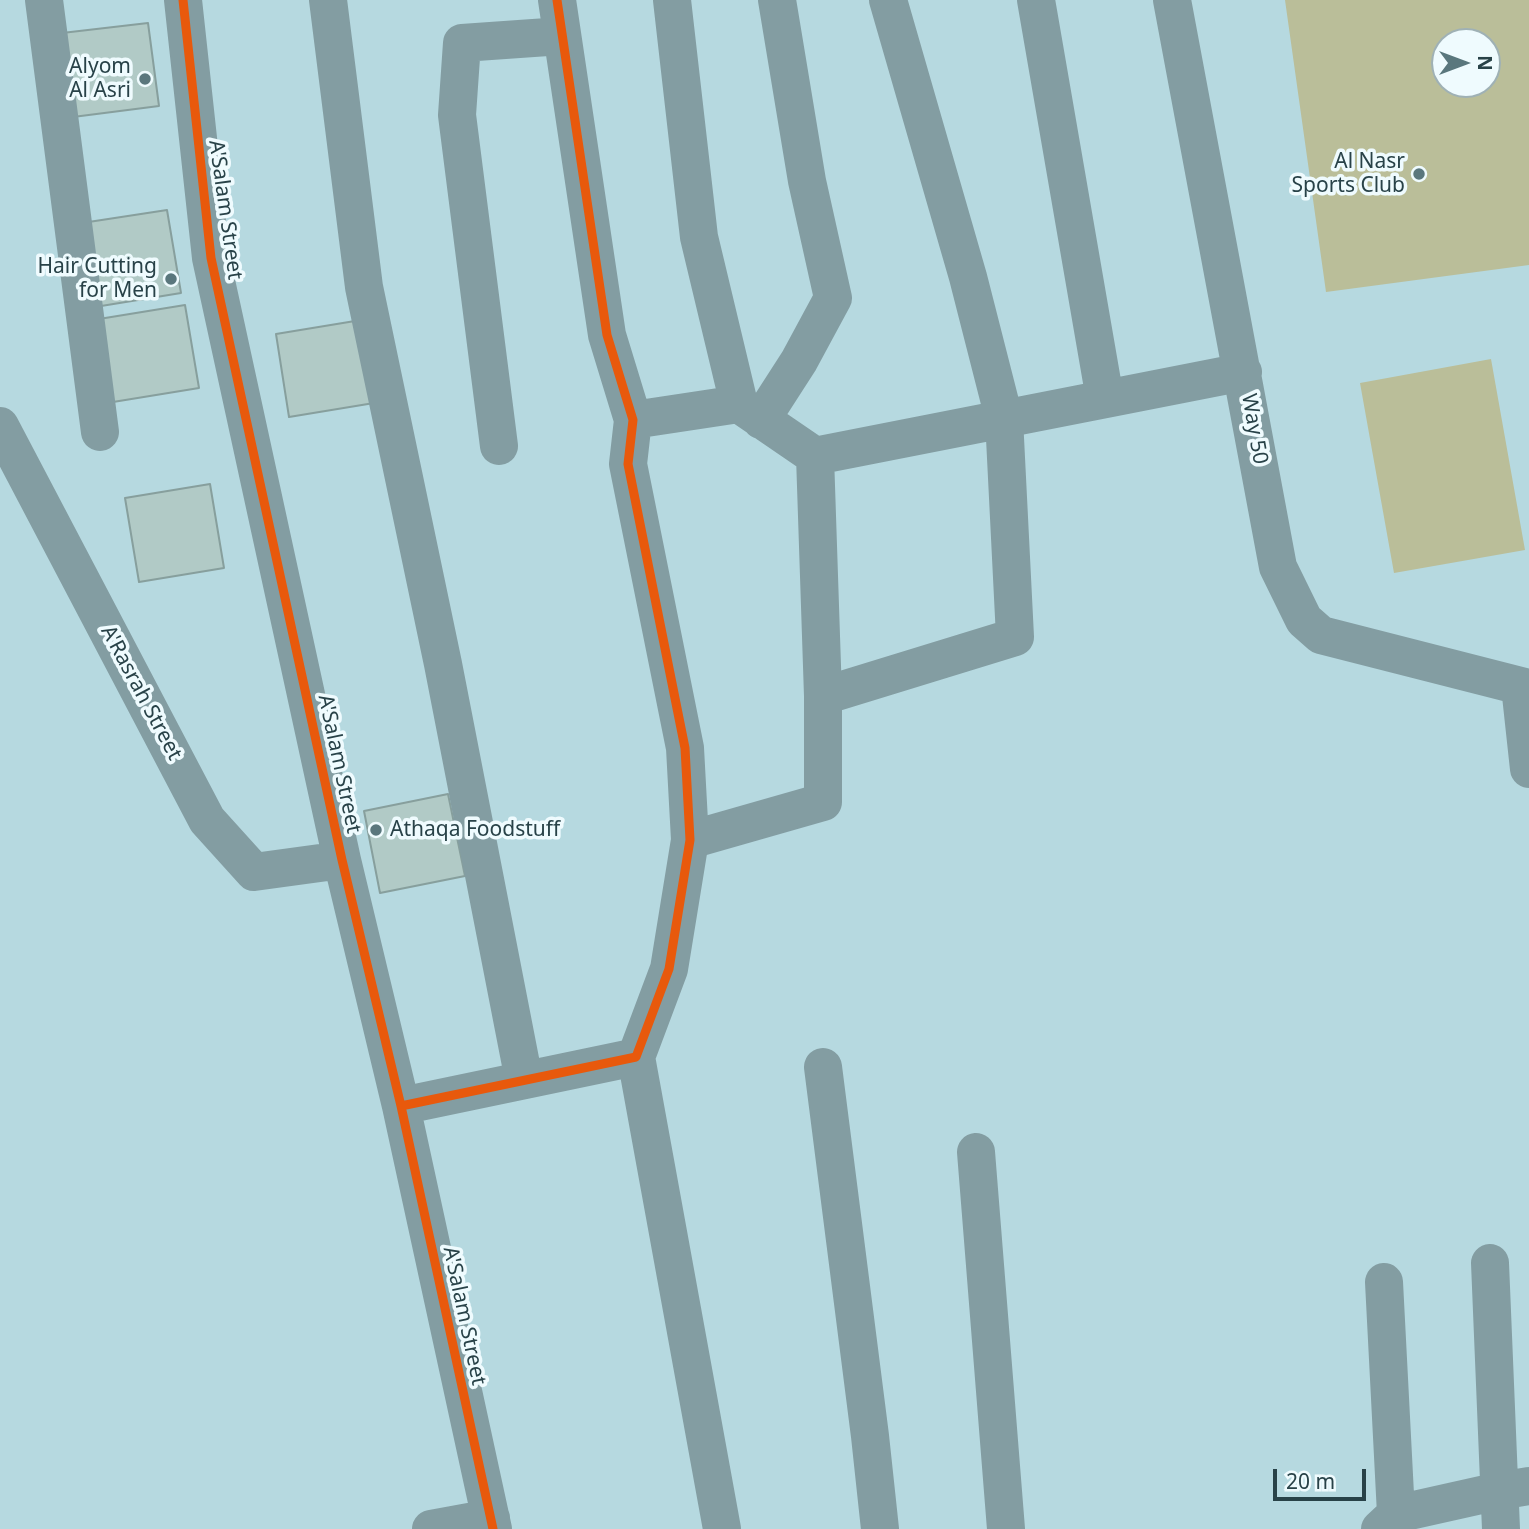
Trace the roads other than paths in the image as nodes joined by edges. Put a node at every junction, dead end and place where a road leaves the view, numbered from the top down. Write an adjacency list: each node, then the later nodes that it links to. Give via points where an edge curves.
1 (44, 0): 16 (street)
2 (183, 0): 23 (street, A'Salam Street, via 211,258)
3 (328, 0): 26 (street, via 364,287)
4 (672, 0): 12 (street, via 699,237)
5 (777, 0): 12 (street, via 807,181 833,298 799,361)
6 (888, 0): 13 (street)
7 (1036, 0): 11 (street)
8 (1172, 0): 10 (street, Way 50)
9 (559, 18): 14 (street, via 607,335); 17 (street, via 462,43 457,115)
10 (1243, 372): 11 (street); 19 (street, Way 50, via 1278,566 1304,620 1321,635)
11 (1105, 399): 13 (street)
12 (750, 412): 14 (street); 18 (street)
13 (1004, 418): 18 (street); 20 (street, via 1015,637)
14 (634, 420): 22 (street, via 628,464 685,748)
15 (0, 426): 23 (street, A'Rasrah Street, via 207,820 254,872)
16 (100, 432)
17 (499, 446)
18 (815, 456): 20 (street)
19 (1525, 687): 21 (street)
20 (822, 696): 22 (street, via 822,802)
21 (1529, 769)
22 (690, 841): 24 (street, via 669,969)
23 (342, 860): 27 (street, A'Salam Street)
24 (636, 1057): 26 (street); 35 (street)
25 (822, 1067): 36 (street)
26 (524, 1080): 27 (street)
27 (401, 1106): 33 (street, A'Salam Street)
28 (976, 1152): 37 (street)
29 (1490, 1263): 31 (street)
30 (1384, 1282): 32 (street)
31 (1514, 1488): 32 (street); 38 (street)
32 (1388, 1522)
33 (492, 1523): 34 (street)
34 (431, 1529)
35 (722, 1529)
36 (880, 1529)
37 (1006, 1529)
38 (1501, 1529)

